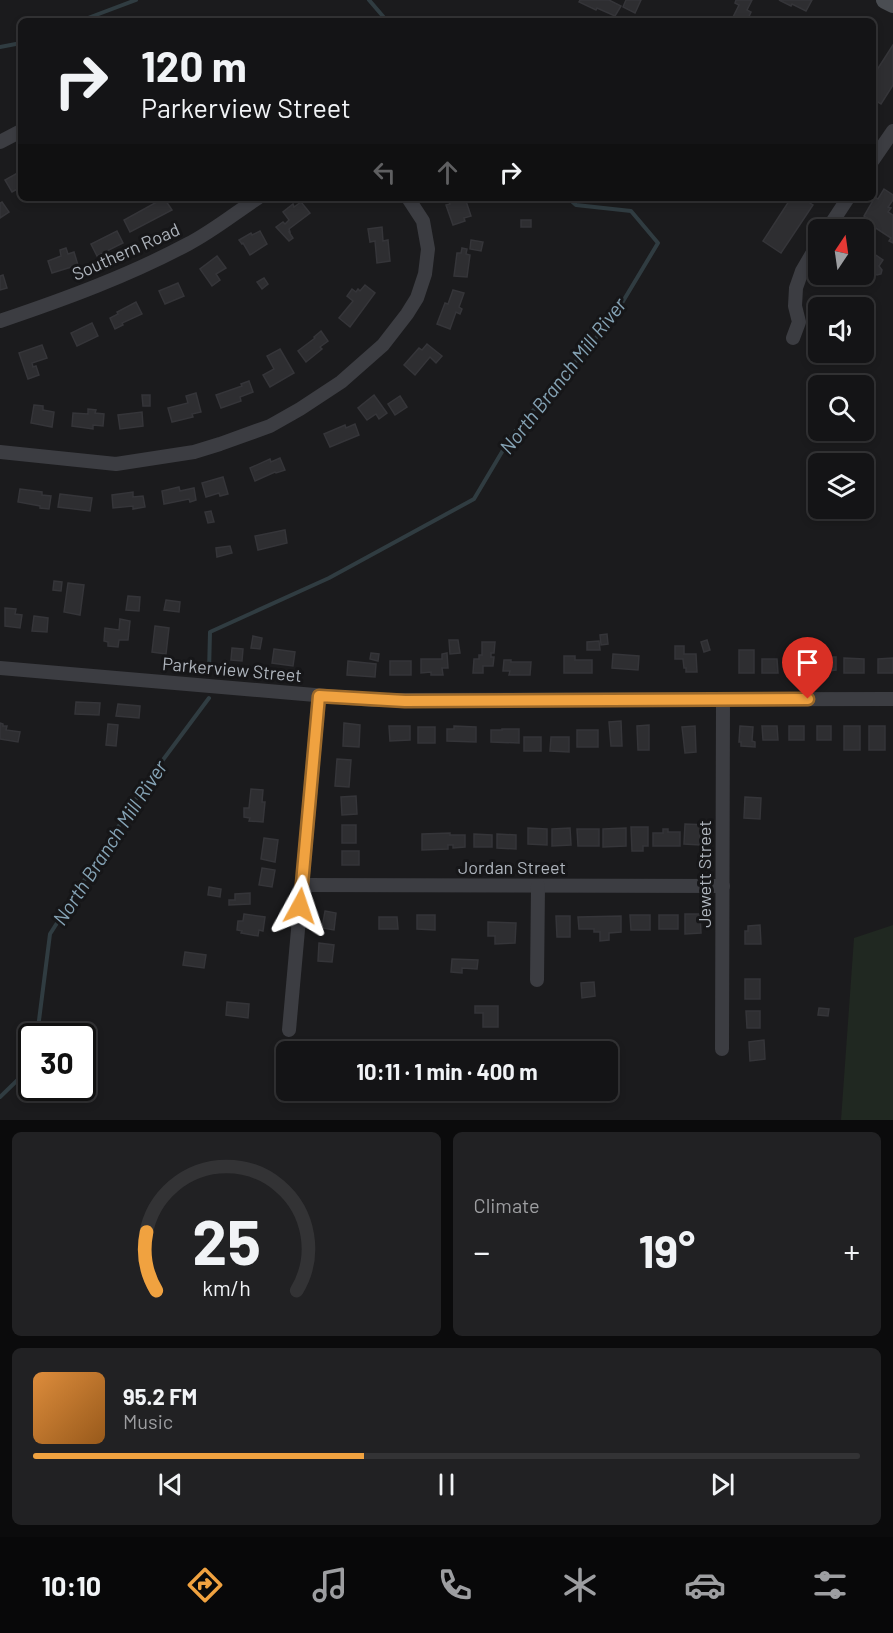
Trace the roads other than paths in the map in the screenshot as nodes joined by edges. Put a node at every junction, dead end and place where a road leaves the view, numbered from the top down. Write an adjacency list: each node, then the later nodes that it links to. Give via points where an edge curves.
1 (885, 0): 2 (main road)
2 (893, 4)
3 (893, 130): 6 (street)
4 (18, 133): 5 (street)
5 (0, 142)
6 (876, 156)
7 (254, 201): 12 (street, Southern Road, via 191,243 132,272)
8 (410, 201): 14 (street, via 423,221 428,249 417,298 383,345 341,382 300,410 270,426 212,447 116,464)
9 (846, 201): 10 (street)
10 (834, 219)
11 (808, 261): 13 (street, via 796,288 799,322)
12 (0, 321)
13 (793, 338)
14 (0, 452)
15 (0, 668): 16 (street, Parkerview Street)
16 (319, 696): 18 (street, Parkerview Street, via 405,701); 19 (street)
17 (893, 699): 18 (street, Parkerview Street)
18 (723, 700): 21 (street, Jewett Street)
19 (302, 885): 20 (street, Jordan Street); 23 (street)
20 (538, 886): 21 (street, Jordan Street); 22 (street)
21 (723, 886): 24 (street, Jewett Street)
22 (537, 980)
23 (289, 1030)
24 (722, 1049)

